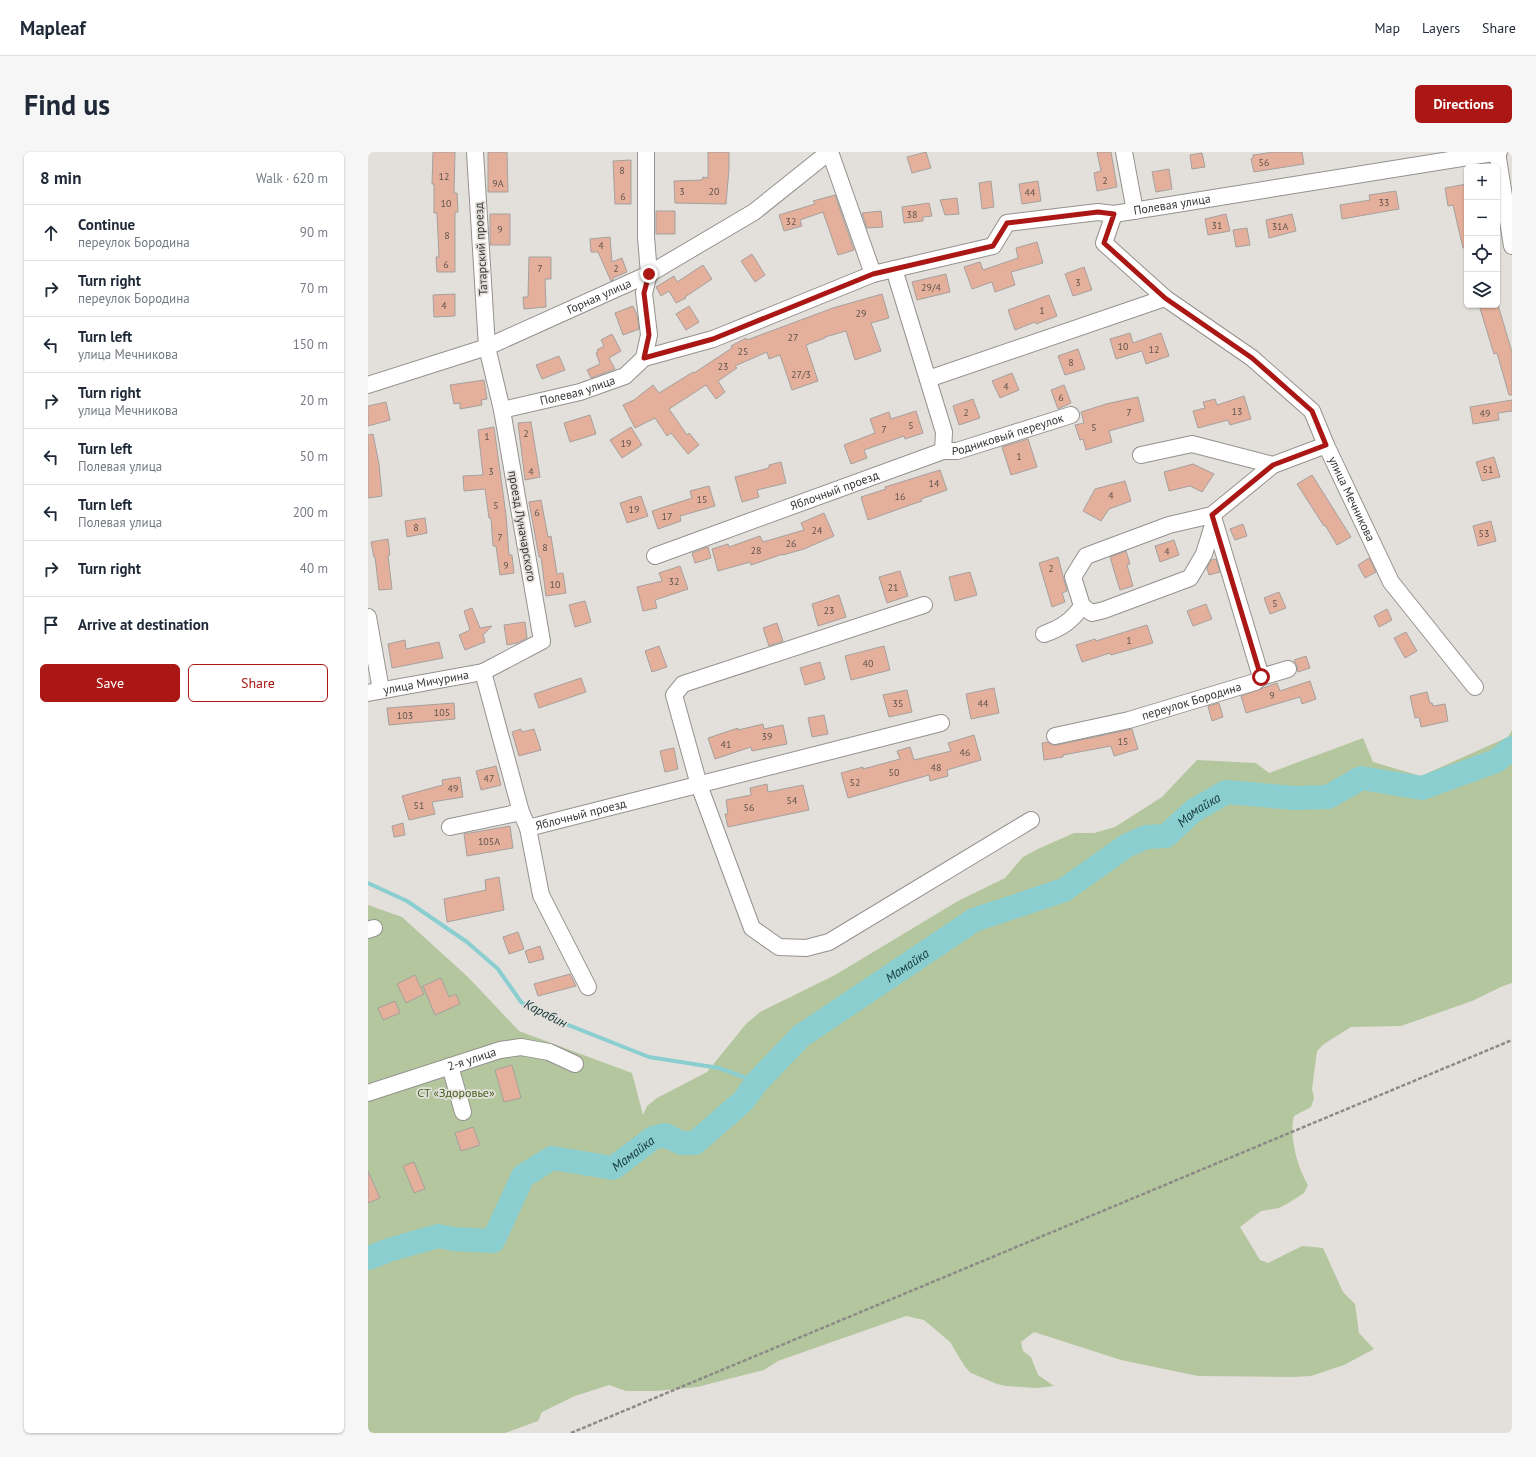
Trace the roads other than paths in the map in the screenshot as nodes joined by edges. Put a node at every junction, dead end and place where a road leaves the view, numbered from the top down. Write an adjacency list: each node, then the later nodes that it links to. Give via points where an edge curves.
1 (475, 152): 13 (street, Татарский проезд)
2 (646, 152): 10 (street, via 646,237)
3 (829, 152): 10 (street, Горная улица, via 754,212); 11 (street)
4 (1124, 152): 6 (street)
5 (1498, 152): 6 (street, Полевая улица); 8 (street, Полевая улица)
6 (1135, 211): 7 (street, Полевая улица)
7 (1114, 214): 9 (street, Полевая улица, via 1098,212 1007,223 993,246); 12 (street, улица Мечникова, via 1104,243)
8 (1512, 246)
9 (894, 269): 11 (street, Полевая улица); 15 (street)
10 (649, 274): 13 (street, Горная улица); 14 (street, via 644,293 649,335)
11 (873, 274): 14 (street, Полевая улица, via 713,339)
12 (1165, 298): 15 (street); 19 (street, улица Мечникова, via 1252,358 1312,411)
13 (487, 347): 16 (street, Горная улица); 17 (street, проезд Луначарского)
14 (644, 358): 17 (street, Полевая улица, via 625,376 580,392)
15 (928, 379): 20 (street, via 944,432)
16 (368, 385)
17 (502, 410): 30 (street, проезд Луначарского, via 542,641)
18 (1071, 415): 20 (street, Родниковый переулок, via 956,451)
19 (1326, 445): 22 (street); 32 (street, улица Мечникова, via 1391,582)
20 (943, 451): 24 (street, Яблочный проезд)
21 (1141, 455): 22 (street, via 1192,444)
22 (1273, 465): 23 (street)
23 (1213, 519): 26 (street, via 1204,554 1190,578 1104,610 1092,613); 26 (street, via 1169,525 1086,556 1073,577); 31 (street)
24 (655, 556)
25 (924, 604): 36 (street, via 682,684 674,696)
26 (1082, 606): 28 (street, via 1074,618)
27 (368, 617): 33 (street)
28 (1044, 634)
29 (1288, 669): 31 (street, переулок Бородина)
30 (483, 672): 33 (street, улица Мичурина); 37 (street, Яблочный проезд)
31 (1261, 677): 35 (street, переулок Бородина, via 1255,682 1129,720)
32 (1475, 687)
33 (374, 691)
34 (941, 723): 36 (street, Яблочный проезд)
35 (1055, 736)
36 (699, 785): 38 (street, via 752,928 779,947 806,948 829,942); 40 (street, Яблочный проезд)
37 (521, 812): 39 (street); 40 (street, Яблочный проезд)
38 (1031, 820)
39 (450, 826)
40 (528, 828): 41 (street, via 541,895)
41 (588, 987)
42 (575, 1064): 43 (street, 2-я улица, via 549,1052 521,1047 500,1050)
43 (450, 1066): 44 (street, 2-я улица); 45 (street)
44 (368, 1093)
45 (463, 1112)

